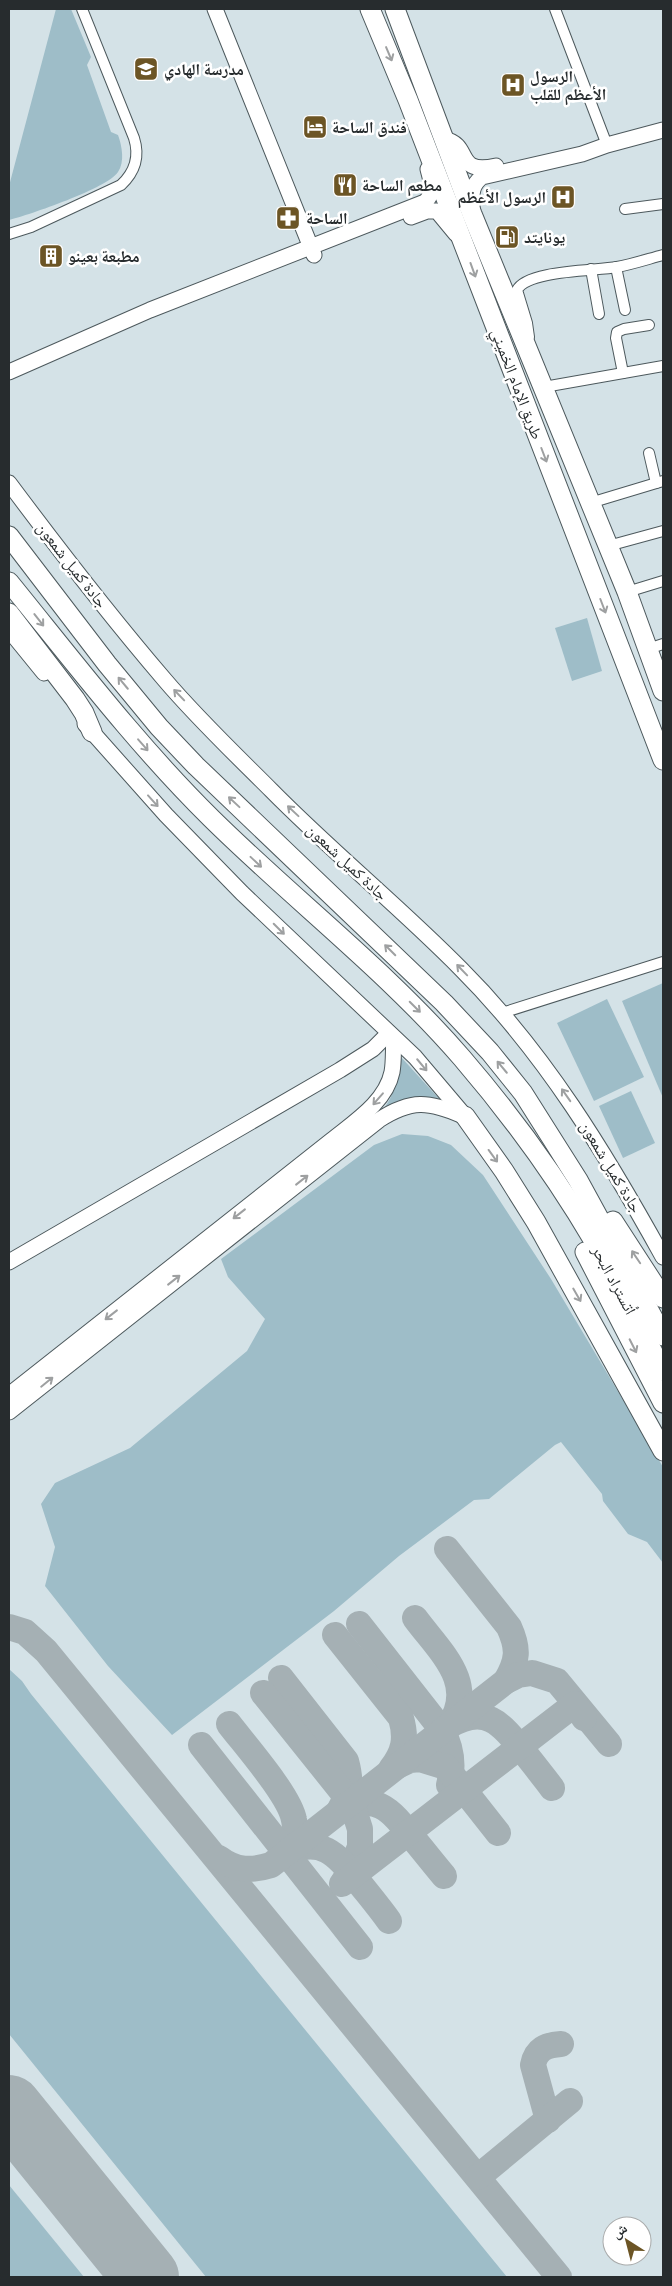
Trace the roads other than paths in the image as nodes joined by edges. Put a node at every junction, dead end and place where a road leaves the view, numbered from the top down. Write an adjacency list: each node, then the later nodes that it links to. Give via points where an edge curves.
1 (82, 9): 14 (street, via 134,138 136,164 127,179 113,189)
2 (215, 9): 16 (street)
3 (370, 9): 9 (highway, طريق الإمام الخميني, one-way to 9)
4 (394, 9): 7 (highway, طريق الإمام الخميني)
5 (555, 9): 8 (street)
6 (663, 130): 8 (street)
7 (444, 139): 10 (street, via 457,144 466,162); 13 (highway, طريق الإمام الخميني)
8 (606, 145): 10 (street)
9 (426, 148): 15 (highway, طريق الإمام الخميني); 16 (street, via 432,190 425,202)
10 (480, 173): 13 (street, via 472,191)
11 (663, 204): 12 (street)
12 (624, 209)
13 (472, 214): 23 (highway, طريق الإمام الخميني)
14 (9, 234)
15 (462, 240): 16 (street, via 440,214 432,210); 42 (highway, طريق الإمام الخميني, one-way to 42)
16 (313, 251): 25 (street, via 150,310); 27 (street, via 154,315)
17 (663, 255): 18 (street)
18 (616, 267): 19 (street); 20 (street)
19 (591, 269): 21 (street); 23 (street, via 528,280 518,288 529,331)
20 (625, 310)
21 (599, 314)
22 (649, 325): 26 (street, via 617,332)
23 (528, 348): 28 (highway, طريق الإمام الخميني)
24 (663, 366): 26 (street)
25 (9, 372)
26 (622, 373): 28 (street)
27 (9, 379)
28 (544, 386): 32 (highway, طريق الإمام الخميني)
29 (649, 453): 30 (street)
30 (660, 482): 32 (street)
31 (9, 483): 49 (street, جادة كميل شمعون, one-way to 31, via 462,969 272,792 166,681 78,575)
32 (590, 503): 35 (highway, طريق الإمام الخميني)
33 (663, 531): 35 (street)
34 (9, 536): 52 (highway, جادة كميل شمعون, one-way to 34, via 523,1093 490,1052 165,733 107,664)
35 (608, 546): 38 (highway, طريق الإمام الخميني)
36 (663, 581): 38 (street)
37 (9, 582): 53 (highway, one-way to 53, via 77,669 169,776 258,864 382,973 424,1016 494,1098)
38 (627, 592): 41 (highway, طريق الإمام الخميني)
39 (9, 612): 46 (highway, via 75,699)
40 (9, 630): 46 (street)
41 (654, 650): 42 (highway, via 650,671 645,676 636,676); 43 (highway, طريق الإمام الخميني)
42 (627, 669): 45 (highway, طريق الإمام الخميني)
43 (663, 691)
44 (663, 699): 45 (highway, via 654,695 647,700)
45 (646, 716): 47 (highway, طريق الإمام الخميني)
46 (92, 732): 50 (street, one-way to 50, via 242,893)
47 (663, 760)
48 (663, 962): 49 (street)
49 (502, 1013): 54 (street, جادة كميل شمعون, one-way to 49, via 589,1128)
50 (392, 1035): 51 (street, one-way to 51, via 416,1057); 55 (street, via 340,1070); 59 (street, one-way to 59, via 392,1075 376,1102)
51 (465, 1116): 61 (street, one-way to 51, via 379,1120 405,1106 418,1104 441,1107); 62 (highway, one-way to 62, via 536,1222)
52 (578, 1180): 56 (highway, one-way to 52, via 607,1212); 57 (highway, أتستراد البحر)
53 (562, 1191): 58 (highway, أتستراد البحر, via 594,1242); 60 (highway, one-way to 60, via 574,1230)
54 (663, 1257)
55 (9, 1262)
56 (663, 1298)
57 (663, 1336)
58 (663, 1371)
59 (9, 1395)
60 (663, 1403)
61 (9, 1412)
62 (663, 1451)

